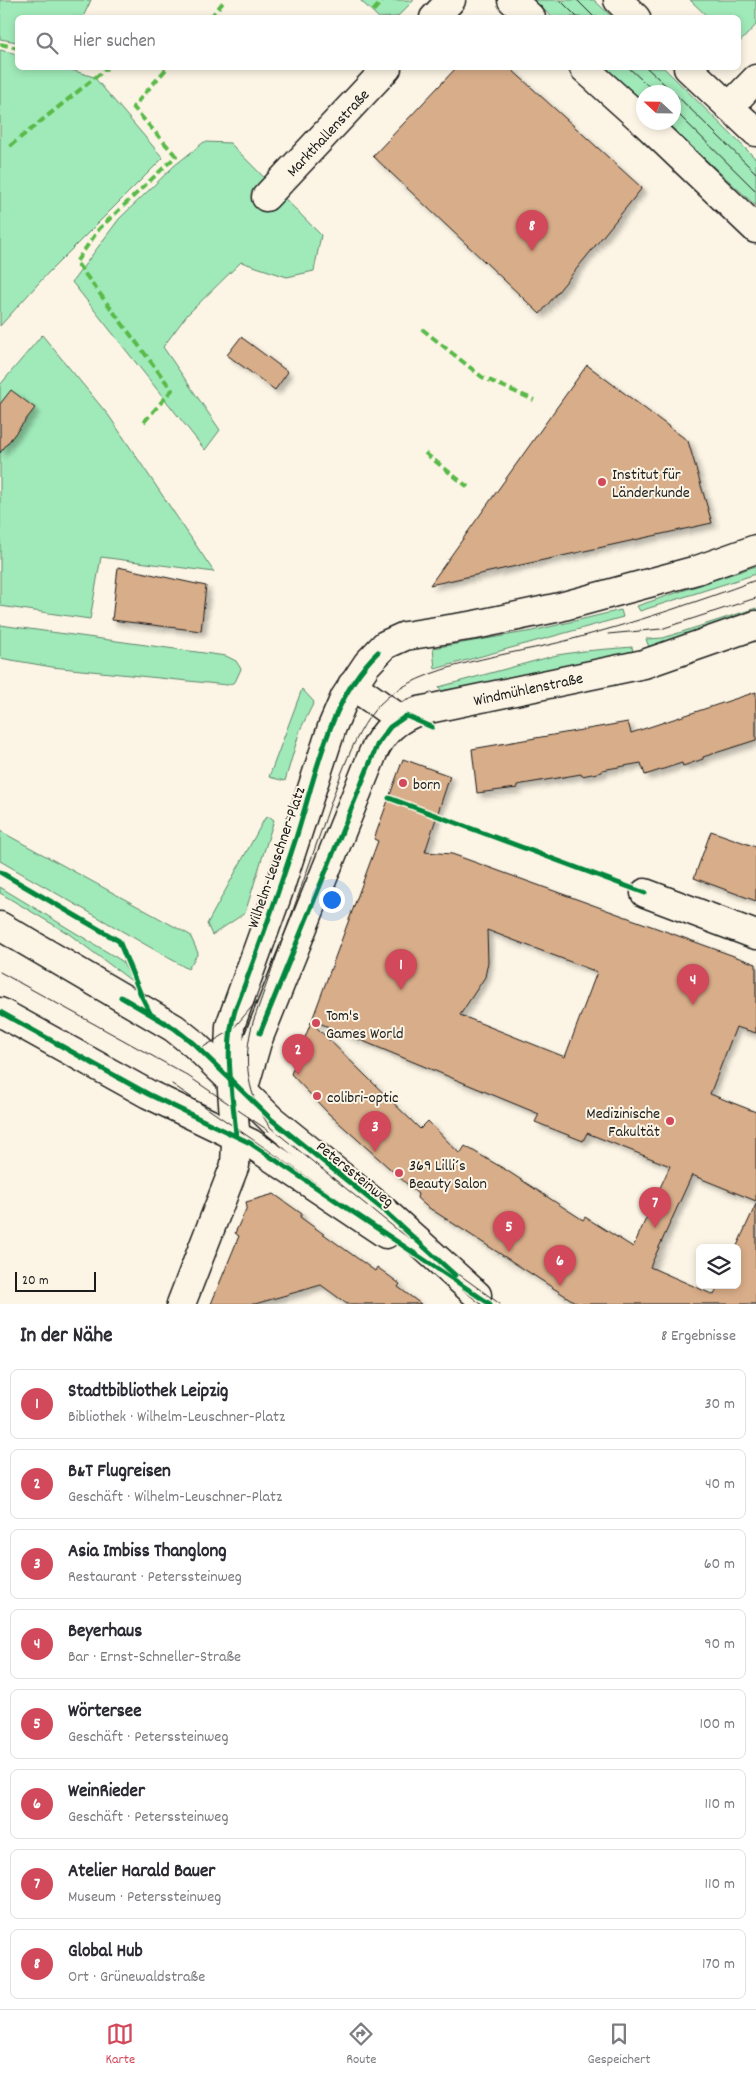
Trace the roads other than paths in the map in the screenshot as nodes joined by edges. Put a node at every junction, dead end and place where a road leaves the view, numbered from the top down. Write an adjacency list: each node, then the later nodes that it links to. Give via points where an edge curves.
1 (451, 0): 4 (street)
2 (512, 0): 5 (street)
3 (618, 0): 6 (street)
4 (437, 15)
5 (528, 15)
6 (633, 15)
7 (385, 70): 15 (street, Markthallenstraße)
8 (586, 70): 12 (street)
9 (690, 70): 11 (street)
10 (756, 79): 11 (street)
11 (729, 107): 14 (street)
12 (636, 115)
13 (652, 130): 16 (street)
14 (756, 132)
15 (266, 197)
16 (756, 229)
17 (756, 549): 19 (street, Wilhelm-Leuschner-Platz, via 689,573 560,607 405,636 385,645)
18 (756, 625): 20 (street, Windmühlenstraße, via 644,664 419,711)
19 (352, 685): 20 (street); 26 (street, Wilhelm-Leuschner-Platz, via 324,748 280,886 235,1010 229,1037)
20 (400, 719): 21 (street, Windmühlenstraße, via 378,743)
21 (350, 809): 26 (street, Wilhelm-Leuschner-Platz)
22 (645, 893): 24 (street)
23 (0, 926): 26 (street, via 150,1014 194,1044)
24 (756, 935)
25 (0, 1012): 27 (street, via 148,1094)
26 (237, 1086): 27 (street, Wilhelm-Leuschner-Platz); 28 (street, Peterssteinweg, via 272,1120 381,1208)
27 (236, 1131): 28 (street, Peterssteinweg, via 441,1273); 29 (street, Wilhelm-Leuschner-Platz, via 236,1158 231,1180)
28 (484, 1299)
29 (181, 1304)

